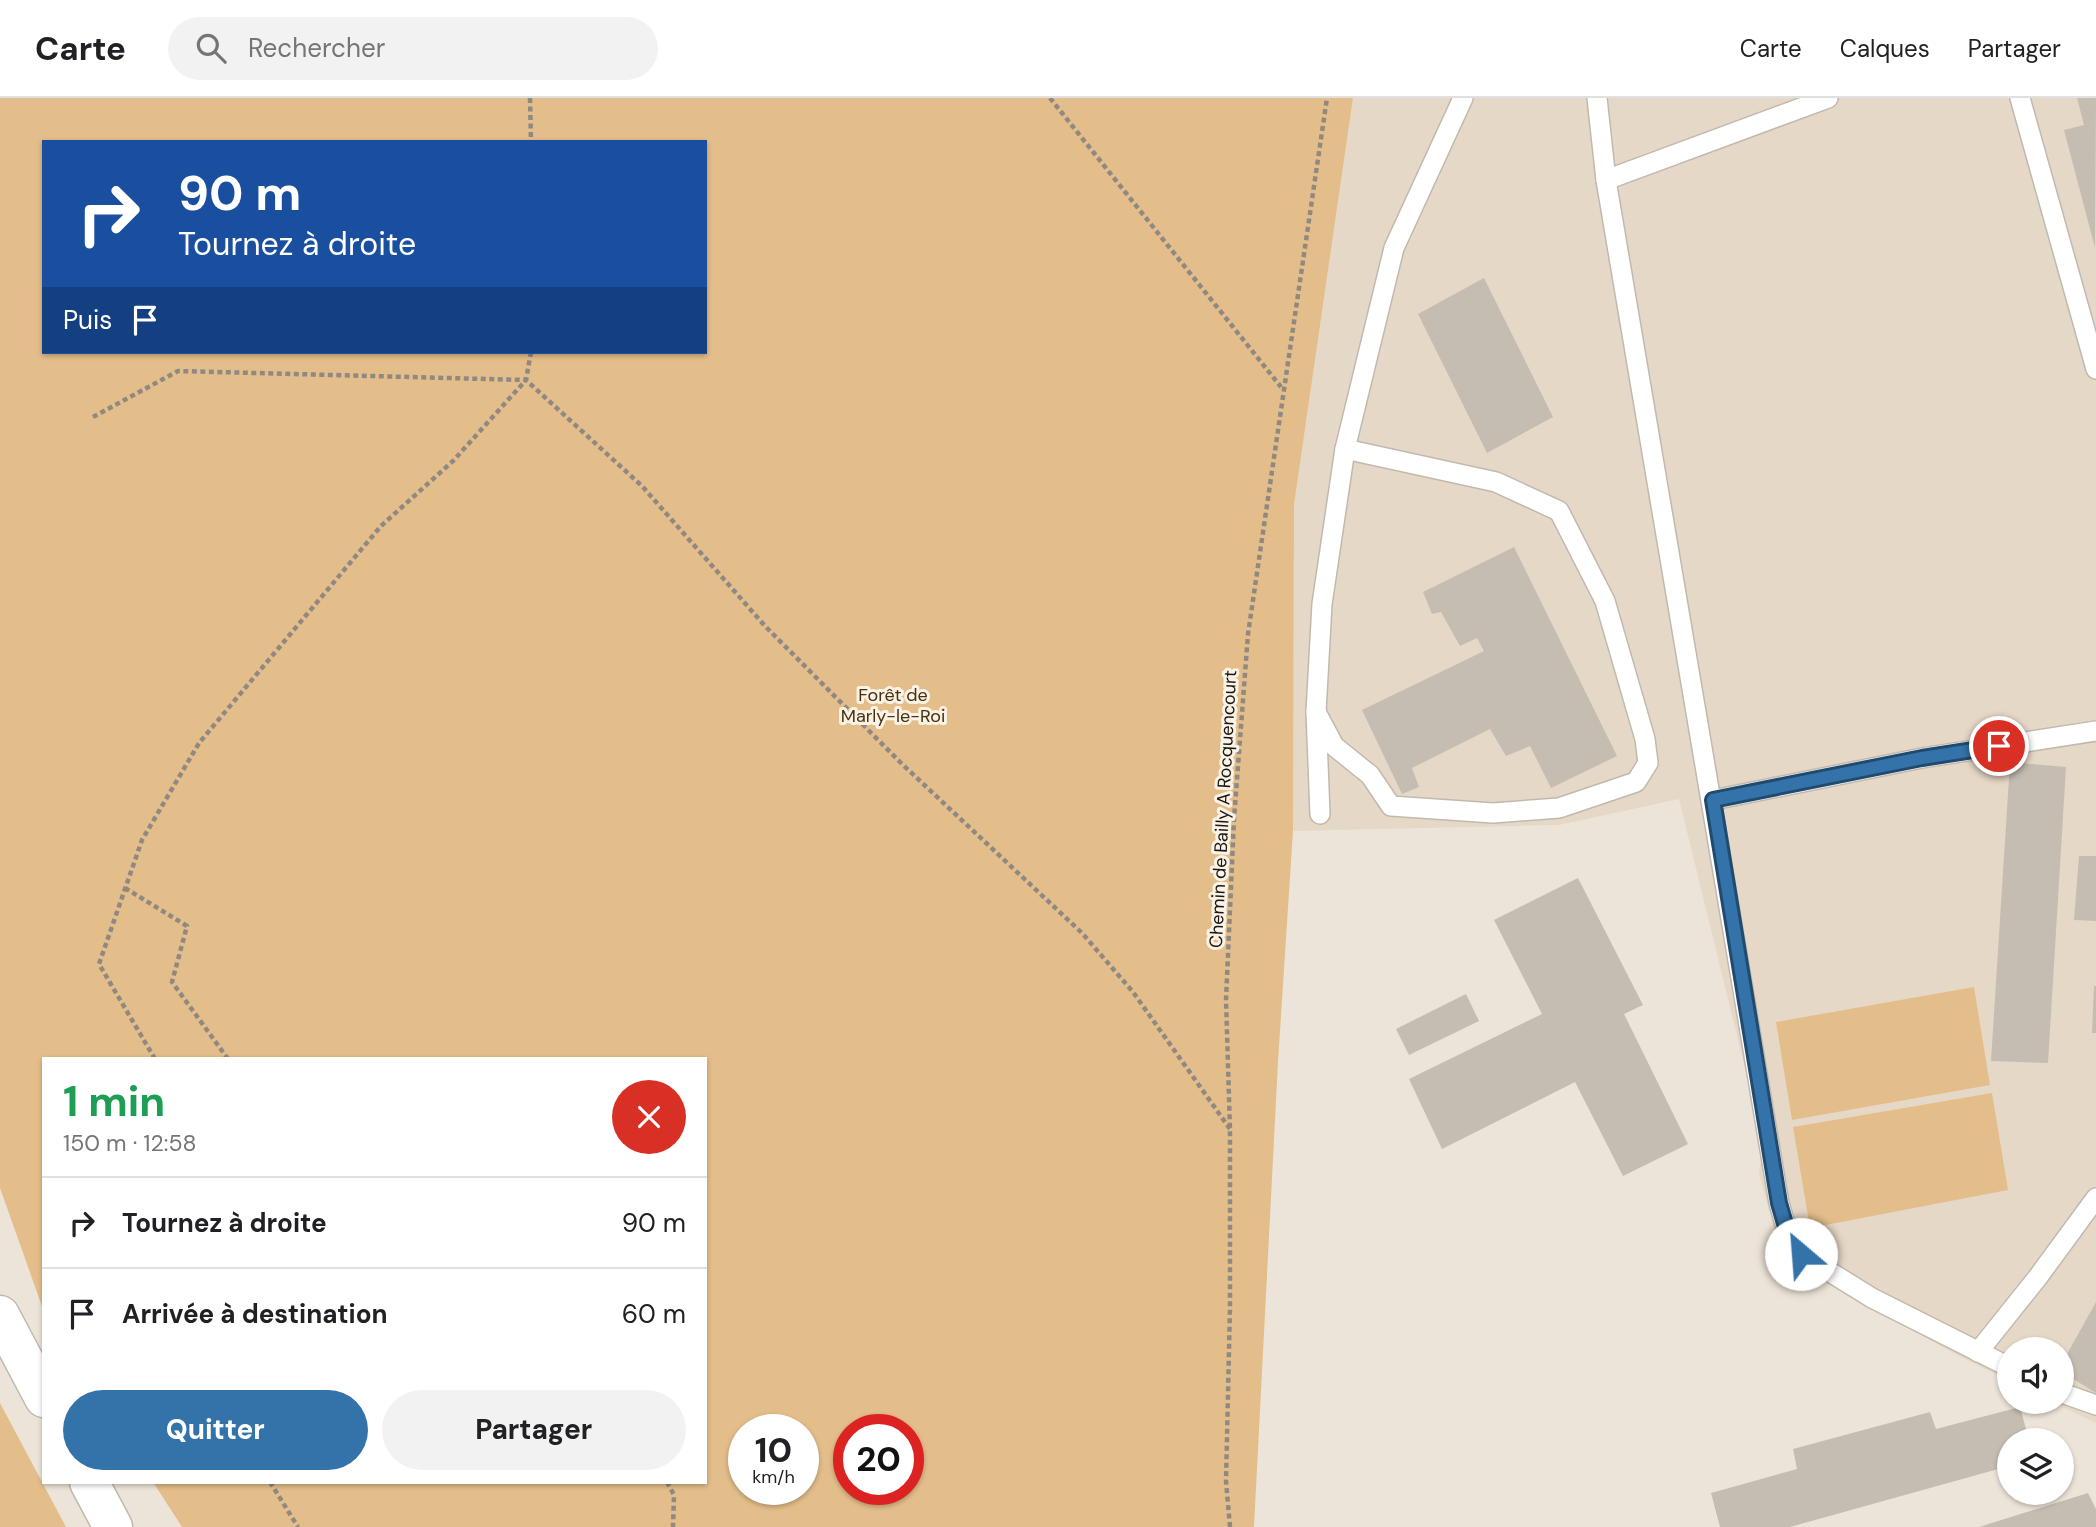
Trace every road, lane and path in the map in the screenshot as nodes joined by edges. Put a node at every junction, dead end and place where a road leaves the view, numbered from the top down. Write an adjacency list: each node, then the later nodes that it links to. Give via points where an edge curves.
1 (530, 98): 8 (path)
2 (1050, 98): 13 (path)
3 (1327, 98): 13 (path, Chemin de Bailly A Rocquencourt)
4 (1463, 98): 15 (lane, via 1394,248)
5 (1597, 98): 9 (lane)
6 (1828, 98): 9 (lane)
7 (2020, 98): 11 (lane)
8 (531, 140)
9 (1606, 180): 18 (lane)
10 (531, 354): 12 (path)
11 (2096, 369)
12 (526, 380): 14 (path, via 178,371); 20 (path, via 453,461 381,526 199,743 142,840); 23 (path, via 642,486 765,626 902,764 1082,933 1133,992)
13 (1282, 388): 23 (path, Chemin de Bailly A Rocquencourt, via 1248,634 1235,806 1226,1000)
14 (93, 417)
15 (1345, 449): 16 (lane, via 1322,604); 16 (lane, via 1496,482 1559,511 1605,601 1646,738 1648,763 1636,782 1559,808 1493,813 1391,806 1370,775 1334,746)
16 (1316, 712): 19 (lane)
17 (2096, 731): 18 (lane, via 1922,758)
18 (1713, 800): 26 (lane, via 1779,1203 1788,1234 1801,1254 1872,1298)
19 (1320, 814)
20 (125, 888): 21 (path, via 99,964); 22 (path, via 187,926 172,982)
21 (154, 1057)
22 (227, 1057)
23 (1230, 1130): 37 (path, Chemin de Bailly A Rocquencourt, via 1226,1481)
24 (2096, 1198): 26 (lane)
25 (0, 1315): 28 (highway)
26 (1978, 1352): 27 (lane)
27 (1997, 1361)
28 (42, 1394)
29 (2074, 1398): 30 (lane)
30 (2096, 1405)
31 (90, 1484): 34 (highway)
32 (271, 1484): 35 (path)
33 (668, 1484): 36 (path, via 674,1495)
34 (113, 1527)
35 (298, 1527)
36 (673, 1527)
37 (1230, 1527)

